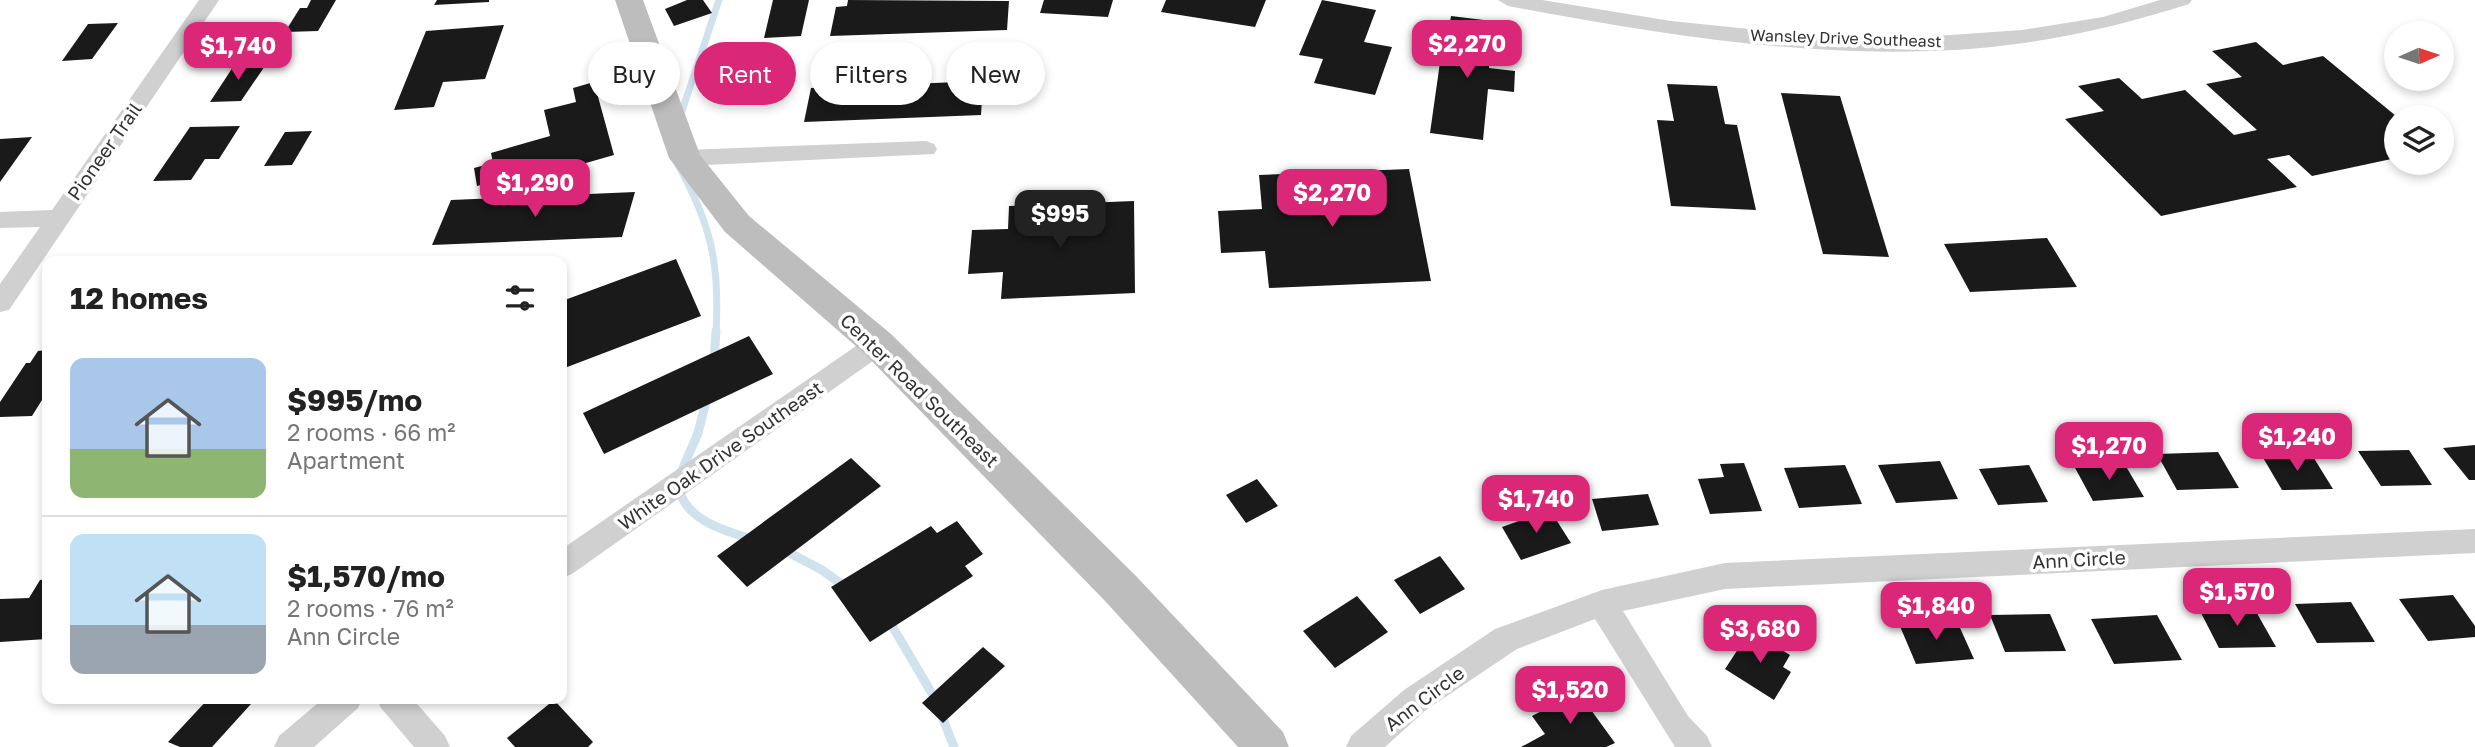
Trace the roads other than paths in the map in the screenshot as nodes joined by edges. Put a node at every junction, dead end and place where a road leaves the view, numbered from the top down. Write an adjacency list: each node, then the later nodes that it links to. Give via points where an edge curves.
1 (209, 0): 7 (street, Pioneer Trail)
2 (629, 0): 6 (street, Center Road Southeast)
3 (1508, 0): 4 (street, Wansley Drive Southeast, via 1702,31 1868,41 1973,40 2053,32 2111,22)
4 (2182, 0)
5 (926, 149): 6 (street)
6 (685, 158): 10 (street, Center Road Southeast, via 737,224)
7 (57, 218): 8 (street); 9 (street, Pioneer Trail)
8 (0, 220)
9 (0, 303)
10 (878, 344): 12 (street, White Oak Drive Southeast); 18 (street, Center Road Southeast, via 1121,589)
11 (2475, 541): 13 (street, Ann Circle, via 1725,576)
12 (567, 562)
13 (1602, 603): 19 (street, Ann Circle, via 1506,639 1415,700); 20 (street, via 1677,726)
14 (340, 704): 16 (street)
15 (397, 704): 17 (street)
16 (290, 747)
17 (434, 747)
18 (1267, 747)
19 (1362, 747)
20 (1696, 747)

